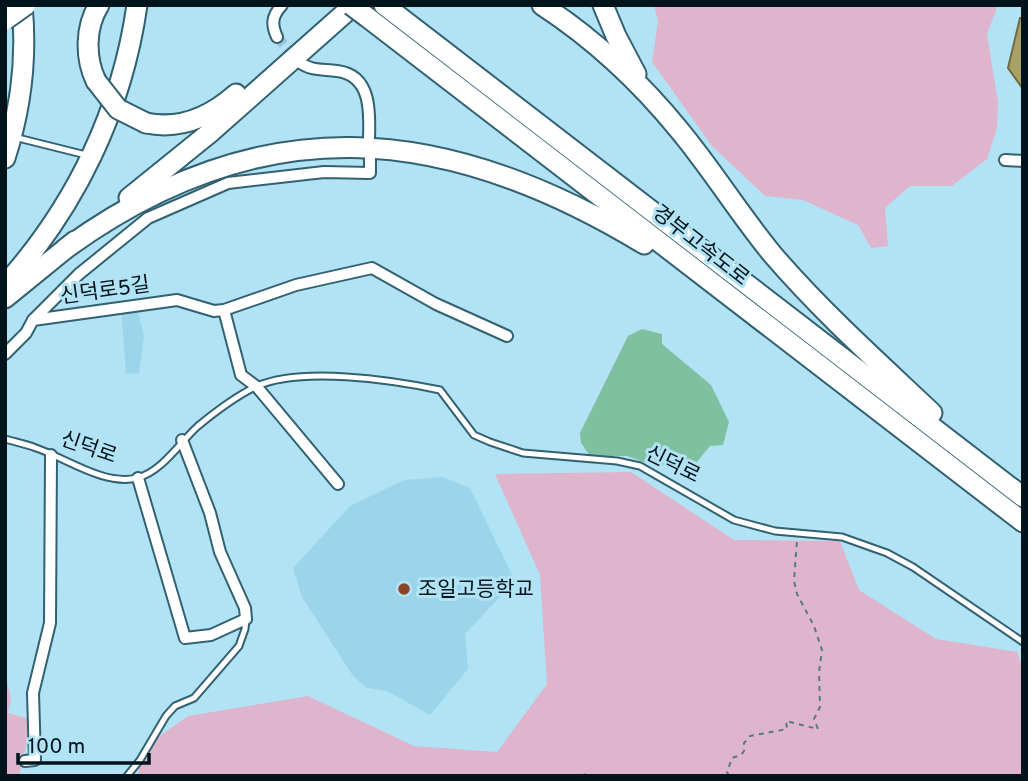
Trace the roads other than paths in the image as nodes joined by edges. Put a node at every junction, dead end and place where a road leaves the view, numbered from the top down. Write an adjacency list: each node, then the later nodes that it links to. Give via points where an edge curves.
1 (24, 5): 10 (highway, bridge); 14 (highway, via 24,59)
2 (137, 5): 16 (highway, via 121,87)
3 (282, 5): 11 (street, via 272,23)
4 (336, 5): 8 (highway, bridge, via 216,110 185,123 165,125 146,123 118,108 96,81 88,51)
5 (384, 5): 35 (highway, 경부고속도로)
6 (542, 5): 13 (highway, via 595,44)
7 (603, 5): 13 (highway, via 630,65)
8 (98, 8)
9 (357, 9): 21 (highway); 24 (highway, 경부고속도로)
10 (5, 20)
11 (277, 37)
12 (299, 62): 15 (street, via 356,78 367,97)
13 (663, 111): 35 (highway, via 799,284)
14 (11, 136): 16 (lane); 17 (highway)
15 (369, 138)
16 (91, 157): 22 (highway, via 56,218)
17 (5, 158)
18 (369, 158): 26 (street, via 369,173 324,172 228,183 148,218 79,274)
19 (1005, 160): 20 (street)
20 (1023, 161)
21 (65, 249): 23 (highway); 24 (highway, via 136,203 232,163 298,150 383,148 447,159 534,187 631,236)
22 (5, 285)
23 (5, 298)
24 (736, 302): 36 (highway, 경부고속도로)
25 (224, 310): 26 (street, 신덕로5길, via 177,300); 27 (street, via 296,285 372,268); 29 (street, via 241,375)
26 (33, 320): 28 (street, 신덕로5길)
27 (507, 336)
28 (5, 354)
29 (257, 387): 31 (lane, 신덕로, via 212,414); 34 (street); 38 (lane, 신덕로, via 326,375 440,390 474,435 490,442 523,453 640,467 734,520 797,534 842,537 887,553)
30 (5, 439): 32 (lane, 신덕로)
31 (182, 440): 33 (lane, 신덕로, via 172,454); 37 (street)
32 (51, 455): 33 (lane, 신덕로, via 113,478); 39 (street, via 50,623 33,694 35,760)
33 (138, 478): 37 (street, via 185,638 211,635)
34 (338, 484)
35 (1016, 492)
36 (1023, 522)
37 (246, 619): 40 (lane, via 239,646 194,698 175,706 166,716)
38 (1023, 642)
39 (25, 761)
40 (127, 776)

